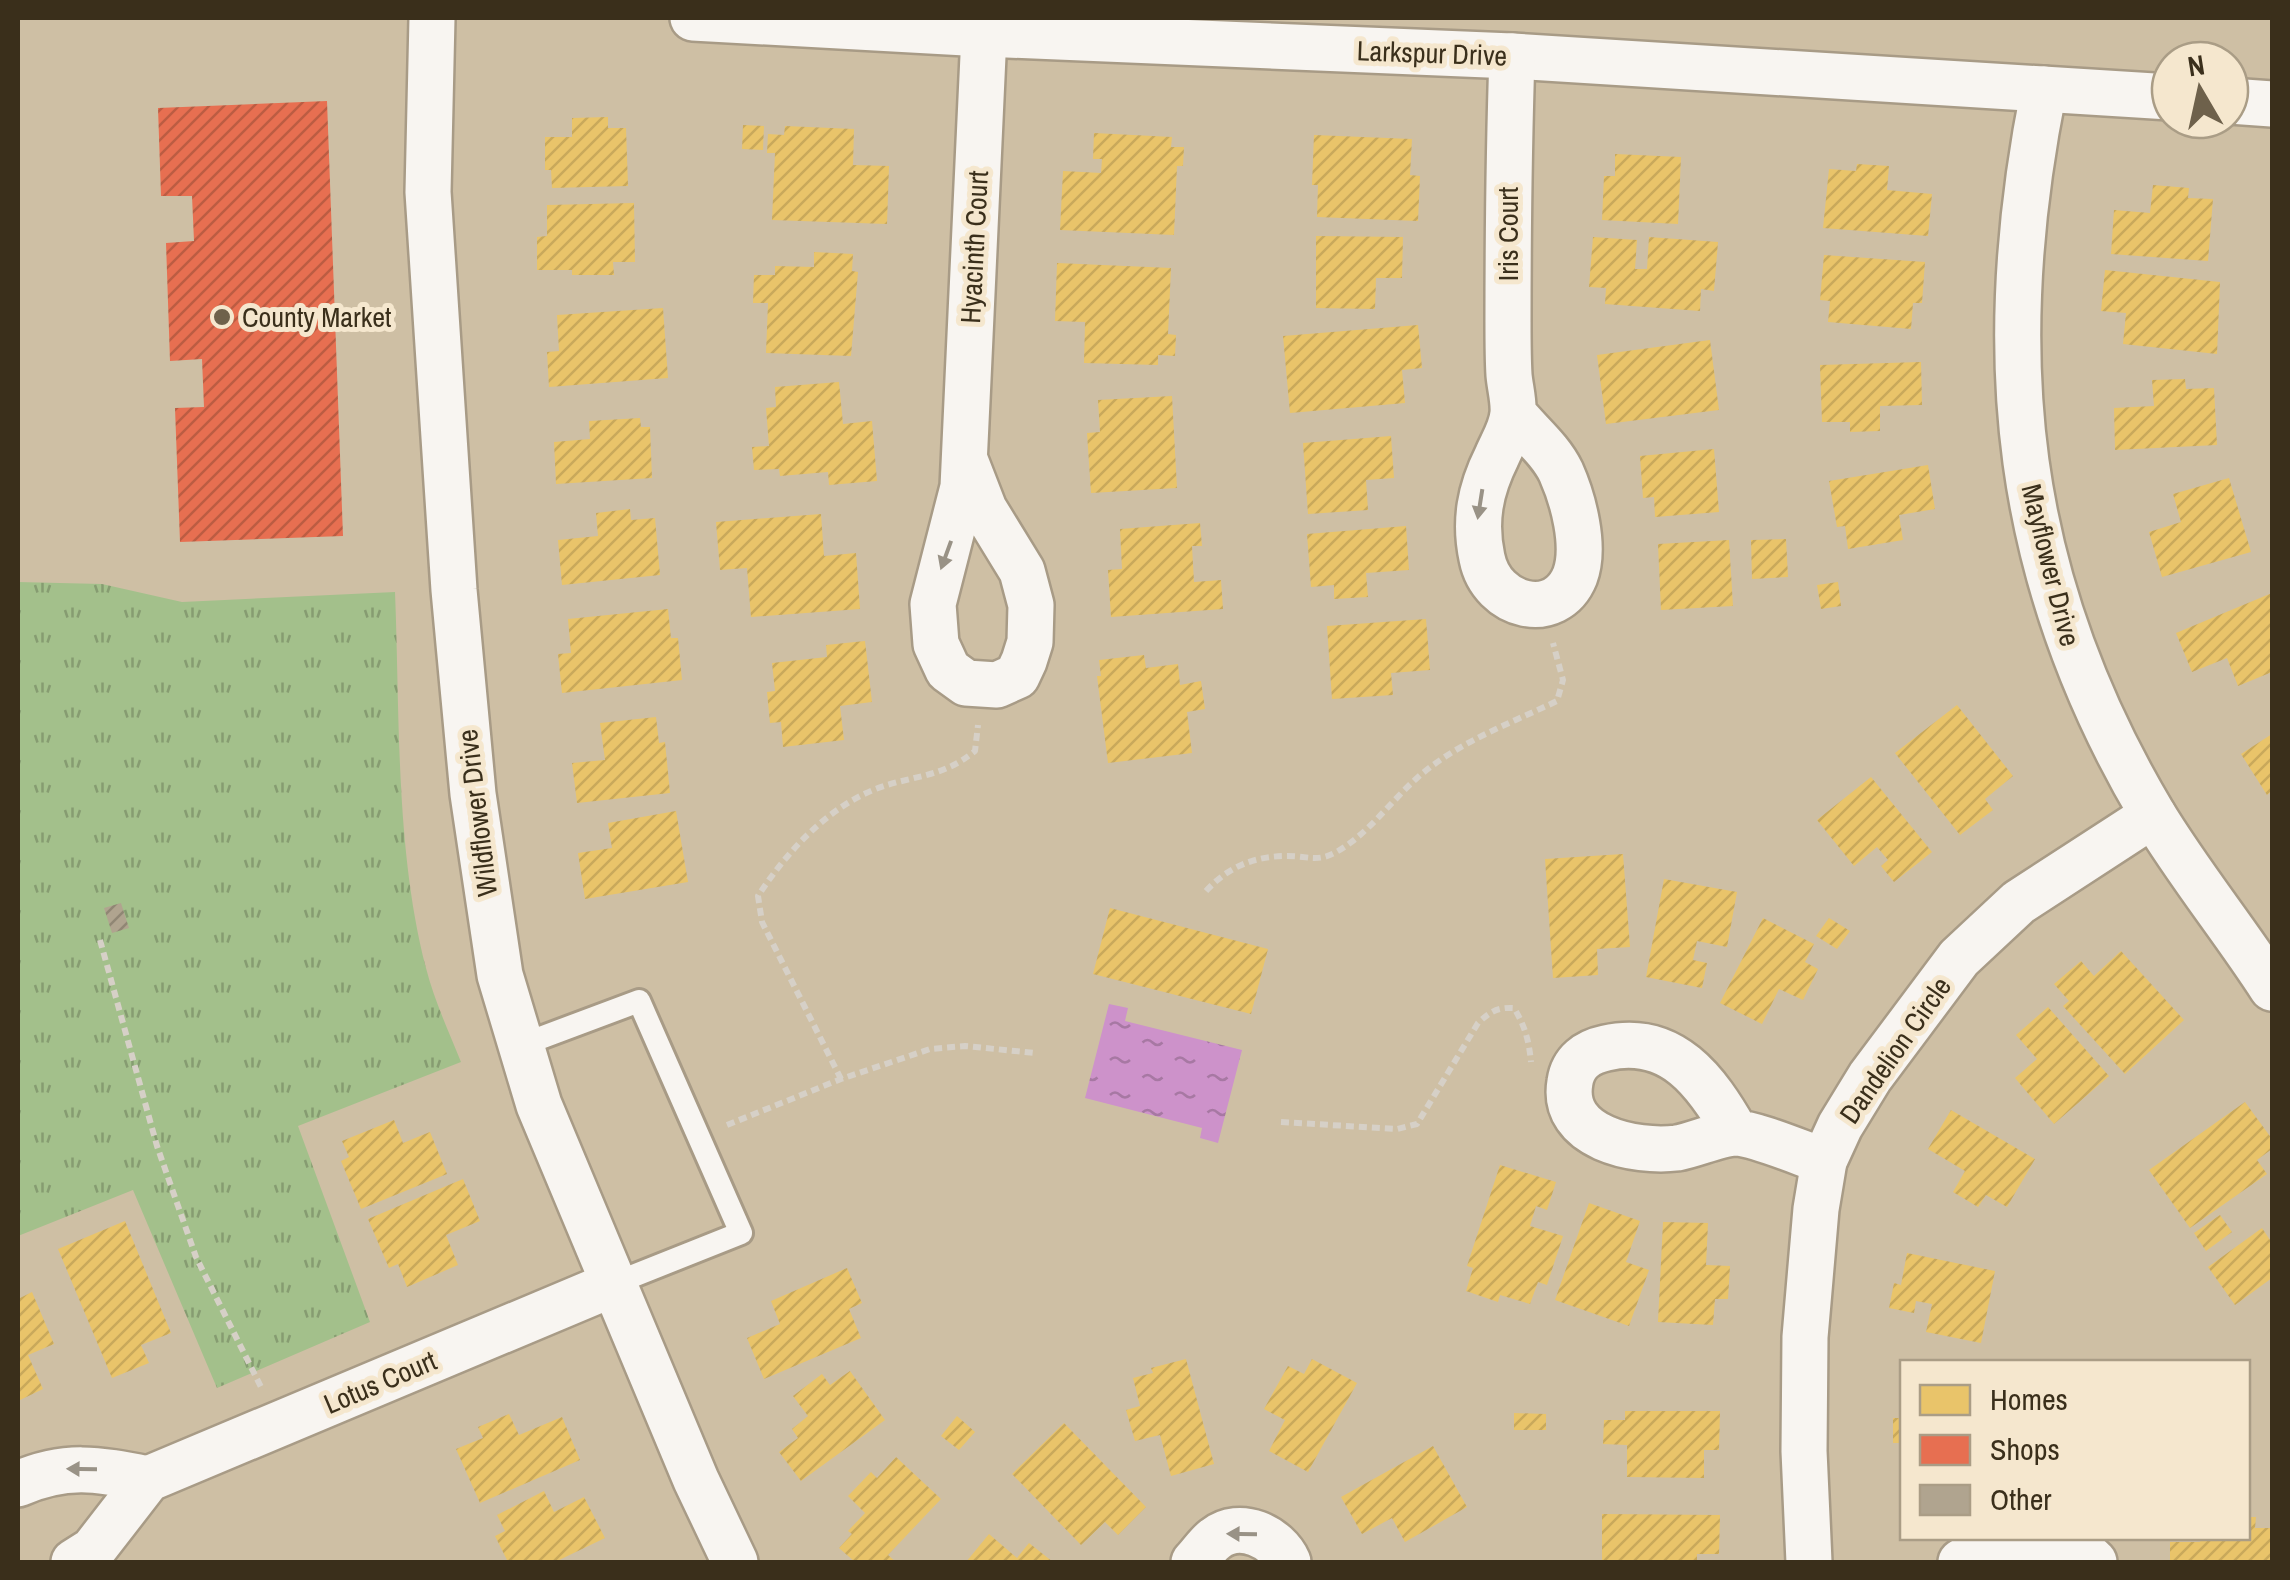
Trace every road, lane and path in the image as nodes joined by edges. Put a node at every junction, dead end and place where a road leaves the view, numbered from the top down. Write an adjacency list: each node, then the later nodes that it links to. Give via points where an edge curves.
1 (432, 18): 15 (street, Wildflower Drive, via 428,192 454,590 486,899)
2 (693, 18): 3 (street, Larkspur Drive)
3 (984, 34): 4 (street, Larkspur Drive); 8 (street, Hyacinth Court)
4 (1512, 56): 5 (street, Larkspur Drive); 7 (street, Iris Court)
5 (2044, 89): 6 (street, Larkspur Drive); 11 (street, Mayflower Drive, via 2016,282 2028,478 2045,563 2079,669)
6 (2150, 96)
7 (1513, 412)
8 (965, 460)
9 (1553, 642): 12 (path, via 1563,680 1557,701 1479,735 1418,776 1342,849 1319,860 1246,862)
10 (978, 720): 18 (path, via 975,750 958,765 844,804 778,866 758,896 762,922)
11 (2153, 815): 14 (street, Mayflower Drive); 22 (street, Dandelion Circle, via 2018,902 1960,958 1870,1077)
12 (1206, 891)
13 (100, 940): 24 (path, via 196,1258)
14 (2272, 988)
15 (519, 1046): 21 (lane, via 638,1001); 23 (street, Wildflower Drive)
16 (1035, 1053): 18 (path, via 930,1049)
17 (1532, 1071): 19 (path, via 1528,1035 1514,1008 1503,1007 1478,1023 1417,1124 1397,1129)
18 (841, 1079): 21 (path)
19 (1281, 1122)
20 (1736, 1133): 22 (street)
21 (698, 1136): 23 (lane, via 741,1233)
22 (1824, 1162): 31 (street, Dandelion Circle, via 1805,1337)
23 (612, 1284): 24 (street, Lotus Court); 28 (street, Wildflower Drive)
24 (280, 1424): 25 (street, Lotus Court)
25 (148, 1479): 26 (street, one-way to 26, via 79,1468); 27 (street, Lotus Court, via 93,1550)
26 (18, 1484)
27 (74, 1562)
28 (736, 1562)
29 (1194, 1562): 30 (street, one-way to 29, via 1276,1544 1252,1531 1219,1536)
30 (1288, 1562)
31 (1808, 1562)
32 (1961, 1562): 33 (street, via 1992,1546 2029,1540 2068,1543)
33 (2094, 1562)

